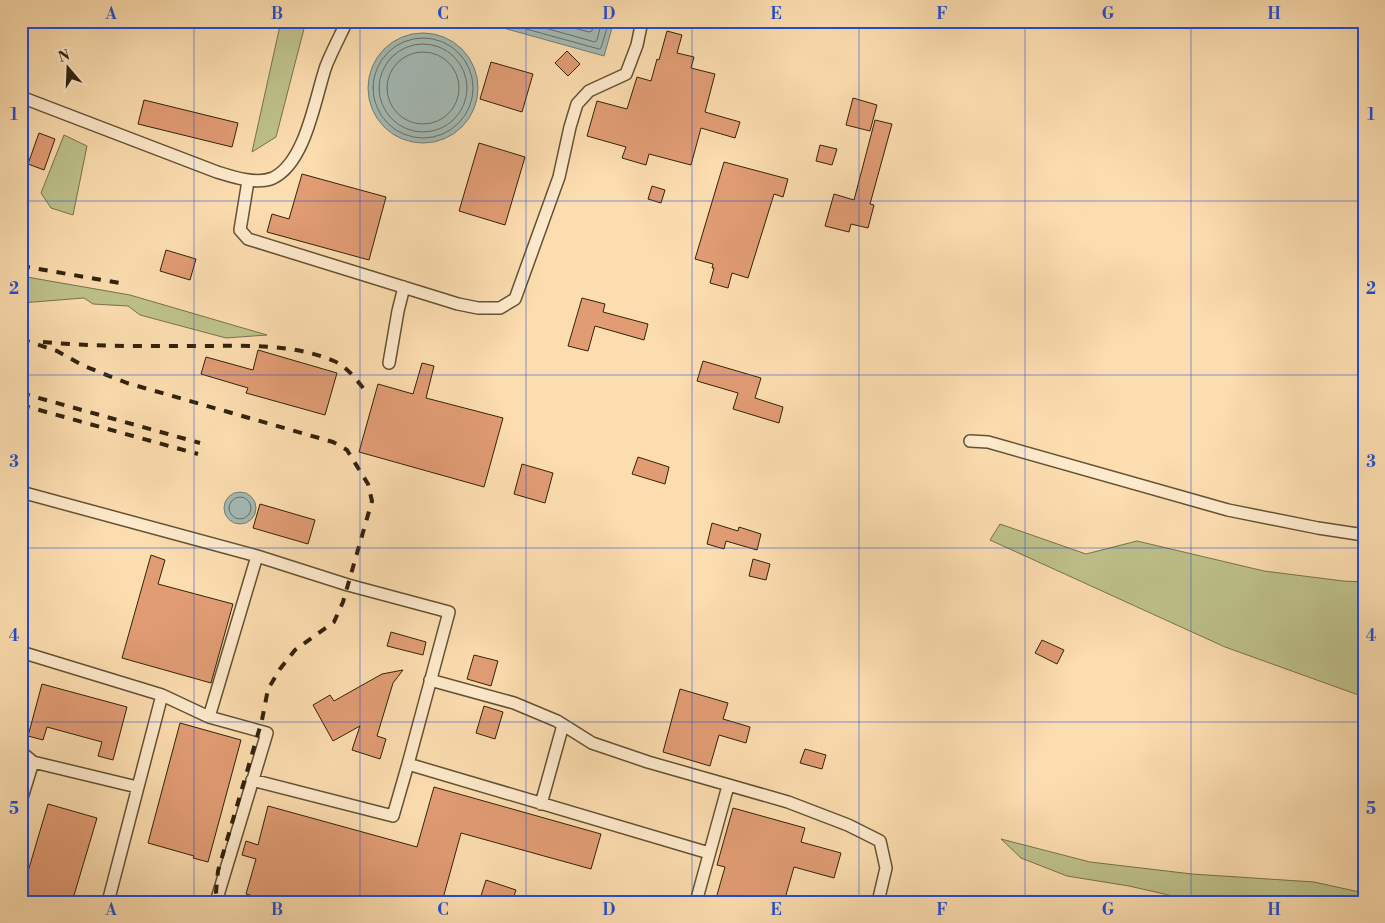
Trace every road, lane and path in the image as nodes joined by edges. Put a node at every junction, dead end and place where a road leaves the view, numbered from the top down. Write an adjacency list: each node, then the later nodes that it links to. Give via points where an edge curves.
1 (347, 21): 4 (lane, via 326,66 307,133 288,166 272,178)
2 (642, 21): 5 (lane, via 626,74 588,92 577,104 559,176 515,299 500,308 478,308)
3 (21, 97): 4 (lane)
4 (248, 181): 5 (lane, via 240,230 248,239)
5 (404, 287): 6 (lane)
6 (389, 363)
7 (970, 441): 9 (lane, via 988,442 1228,510)
8 (21, 492): 10 (lane)
9 (1364, 535)
10 (257, 556): 12 (lane, via 449,612); 14 (lane)
11 (21, 652): 13 (lane)
12 (430, 680): 15 (lane, via 514,703); 18 (lane)
13 (162, 695): 14 (lane); 21 (lane)
14 (209, 717): 19 (lane, via 266,733)
15 (563, 725): 20 (lane, via 592,743); 23 (lane)
16 (21, 752): 17 (lane)
17 (32, 762): 21 (lane); 22 (lane)
18 (408, 764): 19 (lane, via 393,816); 23 (lane)
19 (252, 780): 26 (lane)
20 (728, 786): 24 (lane); 28 (lane, via 788,802 880,841 886,868)
21 (137, 787): 25 (lane)
22 (21, 801)
23 (541, 804): 24 (lane)
24 (709, 853): 27 (lane)
25 (108, 902)
26 (216, 902)
27 (696, 902)
28 (878, 902)

